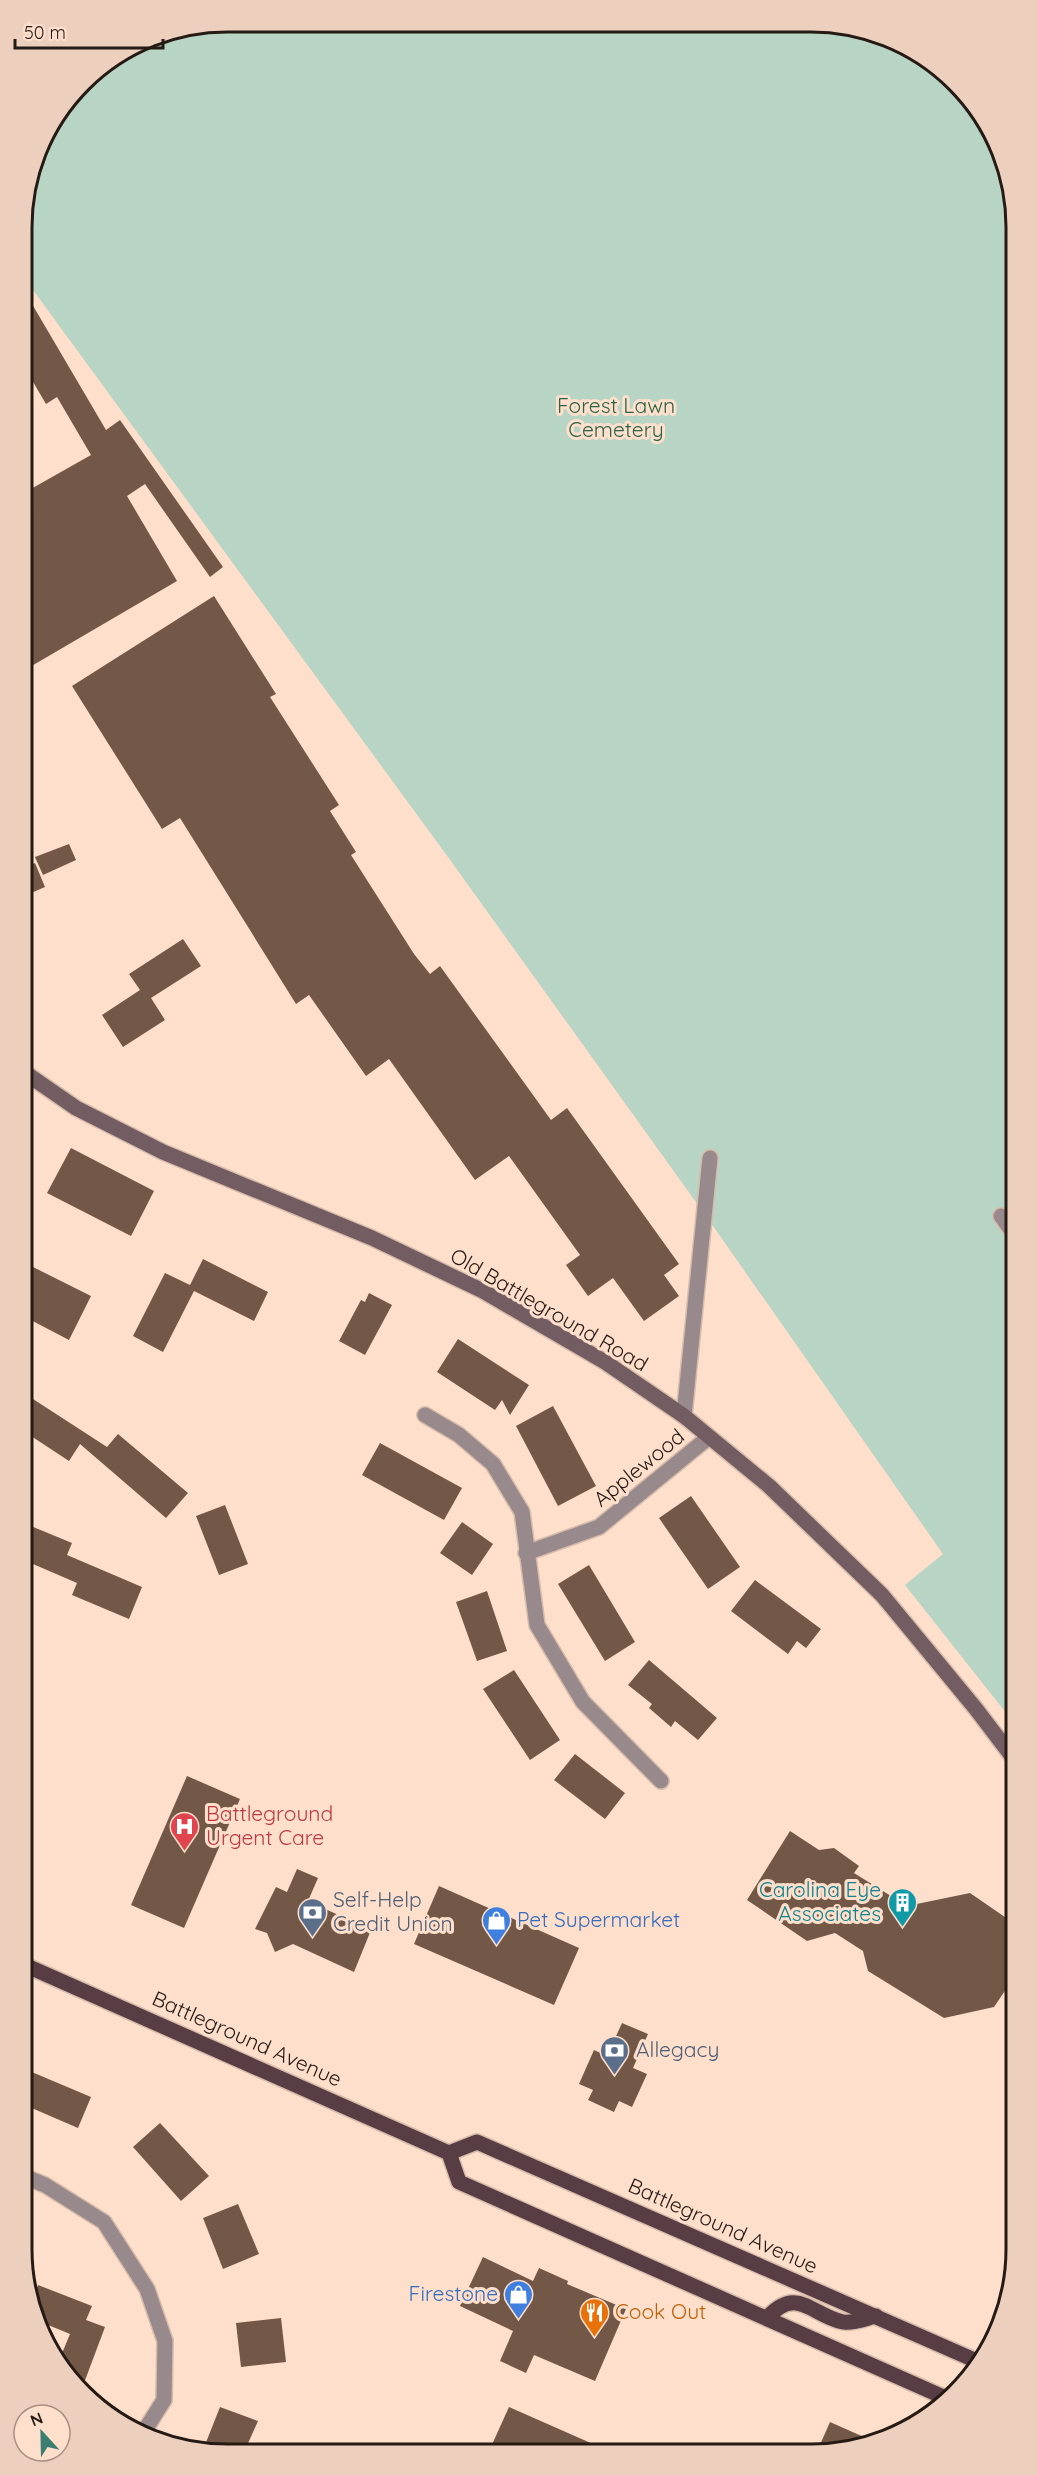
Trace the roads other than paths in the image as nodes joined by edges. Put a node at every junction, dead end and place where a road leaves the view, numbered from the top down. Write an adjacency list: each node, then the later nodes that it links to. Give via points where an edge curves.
1 (32, 1080): 6 (street, Old Battleground Road, via 76,1108 163,1152 372,1238 483,1291 605,1362)
2 (710, 1158): 6 (street)
3 (1001, 1216): 4 (street)
4 (1006, 1222)
5 (425, 1416): 8 (street, via 459,1435 493,1464 522,1512)
6 (684, 1416): 7 (street, Old Battleground Road)
7 (709, 1437): 8 (street, Applewood, via 599,1527); 9 (street, Old Battleground Road, via 769,1485 882,1595)
8 (526, 1553): 10 (street, via 537,1625 571,1683 583,1702)
9 (1005, 1747)
10 (660, 1781)
11 (32, 1968): 12 (main road, Battleground Avenue)
12 (449, 2153): 14 (main road, Battleground Avenue, via 477,2142); 15 (main road, via 459,2182)
13 (32, 2180): 18 (street, via 104,2222 147,2289 165,2341 164,2400)
14 (876, 2316): 15 (main road, via 845,2323 799,2303 785,2302); 16 (main road, Battleground Avenue)
15 (767, 2318): 17 (main road)
16 (972, 2359)
17 (940, 2394)
18 (147, 2426)

